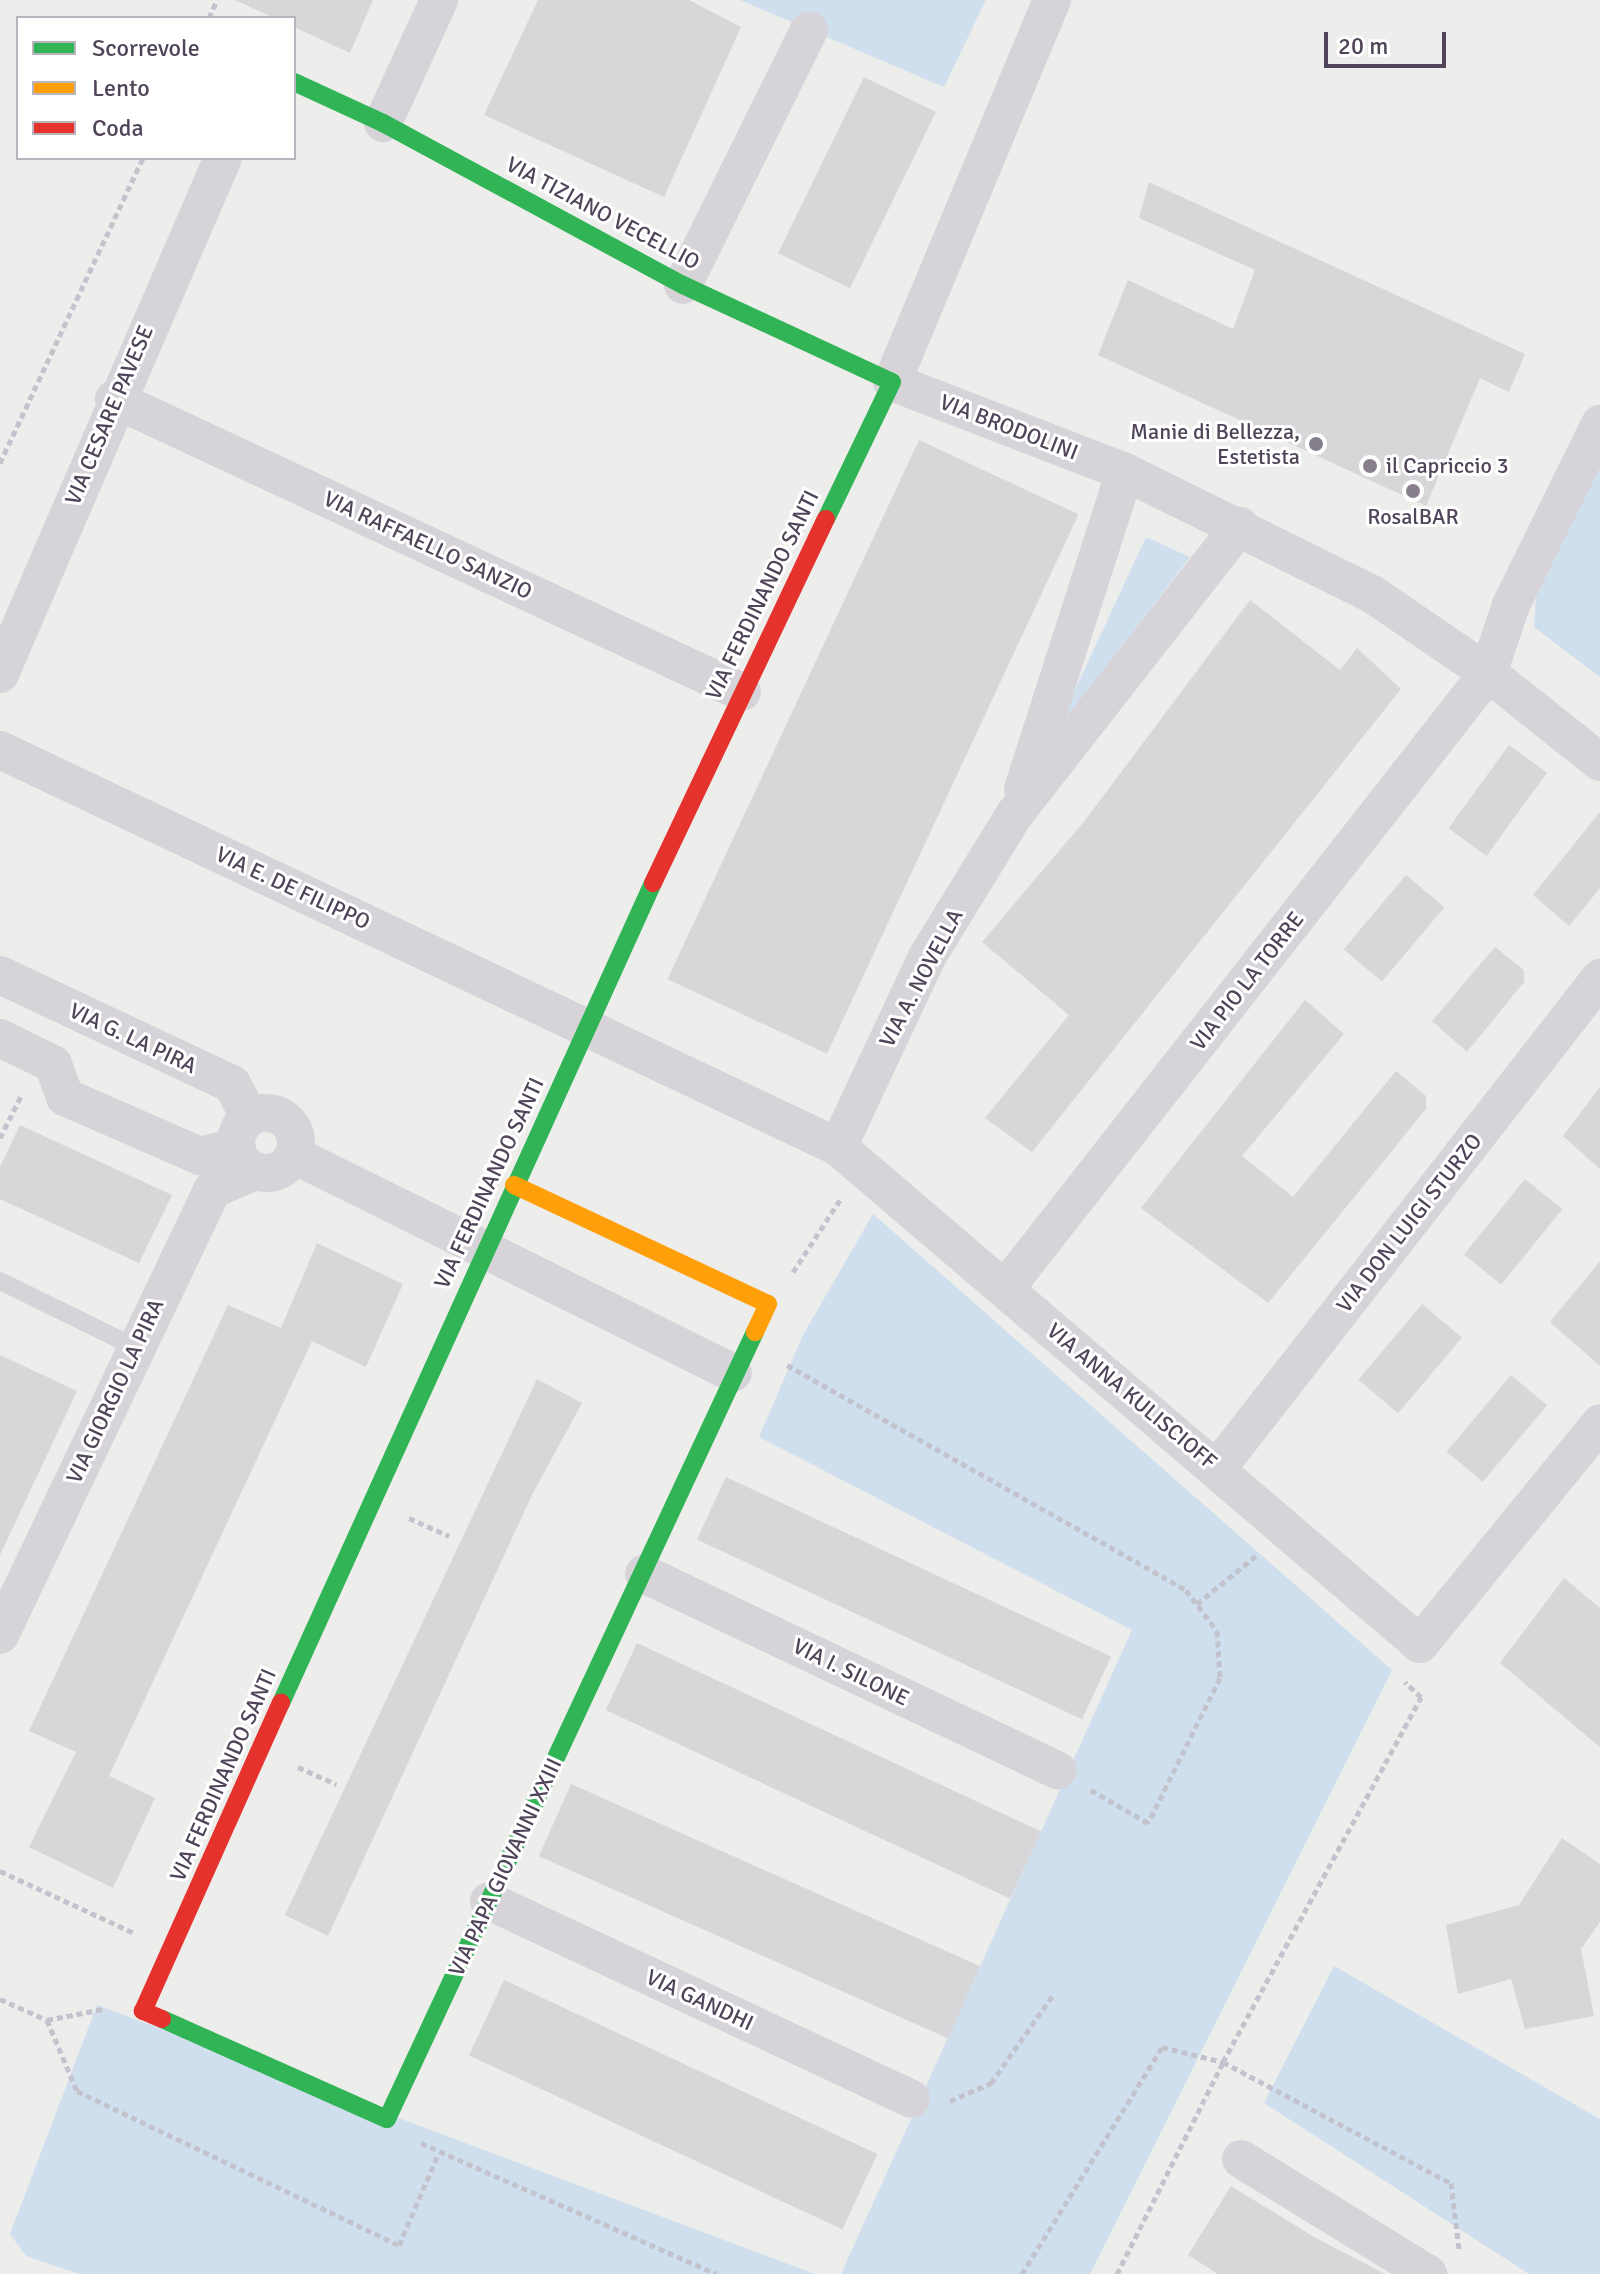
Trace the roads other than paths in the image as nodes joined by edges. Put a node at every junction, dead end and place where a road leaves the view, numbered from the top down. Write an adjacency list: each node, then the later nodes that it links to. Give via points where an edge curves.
1 (439, 0): 5 (street)
2 (1052, 0): 8 (street)
3 (809, 30): 7 (street)
4 (296, 83): 5 (street, VIA TIZIANO VECELLIO)
5 (383, 123): 7 (street, VIA TIZIANO VECELLIO)
6 (222, 160): 9 (street, VIA CESARE PAVESE)
7 (683, 285): 8 (street, VIA TIZIANO VECELLIO)
8 (892, 382): 11 (street, VIA BRODOLINI); 15 (street, VIA FERDINANDO SANTI)
9 (114, 399): 14 (street, VIA CESARE PAVESE); 15 (street, VIA RAFFAELLO SANZIO)
10 (1600, 424): 13 (street, via 1511,605)
11 (1125, 472): 12 (street, VIA BRODOLINI); 18 (street, VIA A. NOVELLA)
12 (1240, 526): 13 (street, VIA BRODOLINI, via 1372,594); 18 (street, VIA A. NOVELLA)
13 (1488, 673): 17 (street, VIA BRODOLINI); 29 (street, VIA PIO LA TORRE)
14 (0, 674)
15 (742, 692): 21 (street, VIA FERDINANDO SANTI)
16 (0, 750): 21 (street, VIA E. DE FILIPPO)
17 (1600, 762)
18 (1014, 815): 24 (street, VIA A. NOVELLA, via 927,957)
19 (0, 975): 23 (street, VIA G. LA PIRA, via 232,1084)
20 (1600, 978): 33 (street, VIA DON LUIGI STURZO)
21 (587, 1026): 24 (street, VIA ANNA KULISCIOFF); 26 (street, VIA FERDINANDO SANTI)
22 (0, 1038): 23 (street, via 53,1064 65,1097 200,1156)
23 (247, 1145): 25 (street, via 275,1171); 25 (street, via 282,1118 295,1134); 30 (street, VIA GIORGIO LA PIRA, via 212,1190)
24 (838, 1147): 29 (street, VIA ANNA KULISCIOFF)
25 (294, 1155): 27 (street)
26 (514, 1185): 27 (street, VIA FERDINANDO SANTI); 31 (street, VIA PAPA GIOVANNI XXIII, via 768,1304)
27 (483, 1253): 31 (street); 38 (street, VIA FERDINANDO SANTI)
28 (0, 1281): 30 (lane)
29 (1005, 1289): 33 (street, VIA ANNA KULISCIOFF)
30 (135, 1347): 35 (street, VIA GIORGIO LA PIRA)
31 (740, 1358): 34 (street, VIA PAPA GIOVANNI XXIII)
32 (1600, 1423): 33 (street, VIA ANNA KULISCIOFF, via 1420,1644)
33 (1217, 1469)
34 (644, 1574): 36 (street, VIA I. SILONE); 37 (street, VIA PAPA GIOVANNI XXIII)
35 (0, 1635)
36 (1058, 1771)
37 (489, 1901): 38 (street, VIA PAPA GIOVANNI XXIII, via 387,2119); 39 (street, VIA GANDHI)
38 (143, 2011)
39 (911, 2099)
40 (1241, 2159): 41 (street)
41 (1444, 2266)

